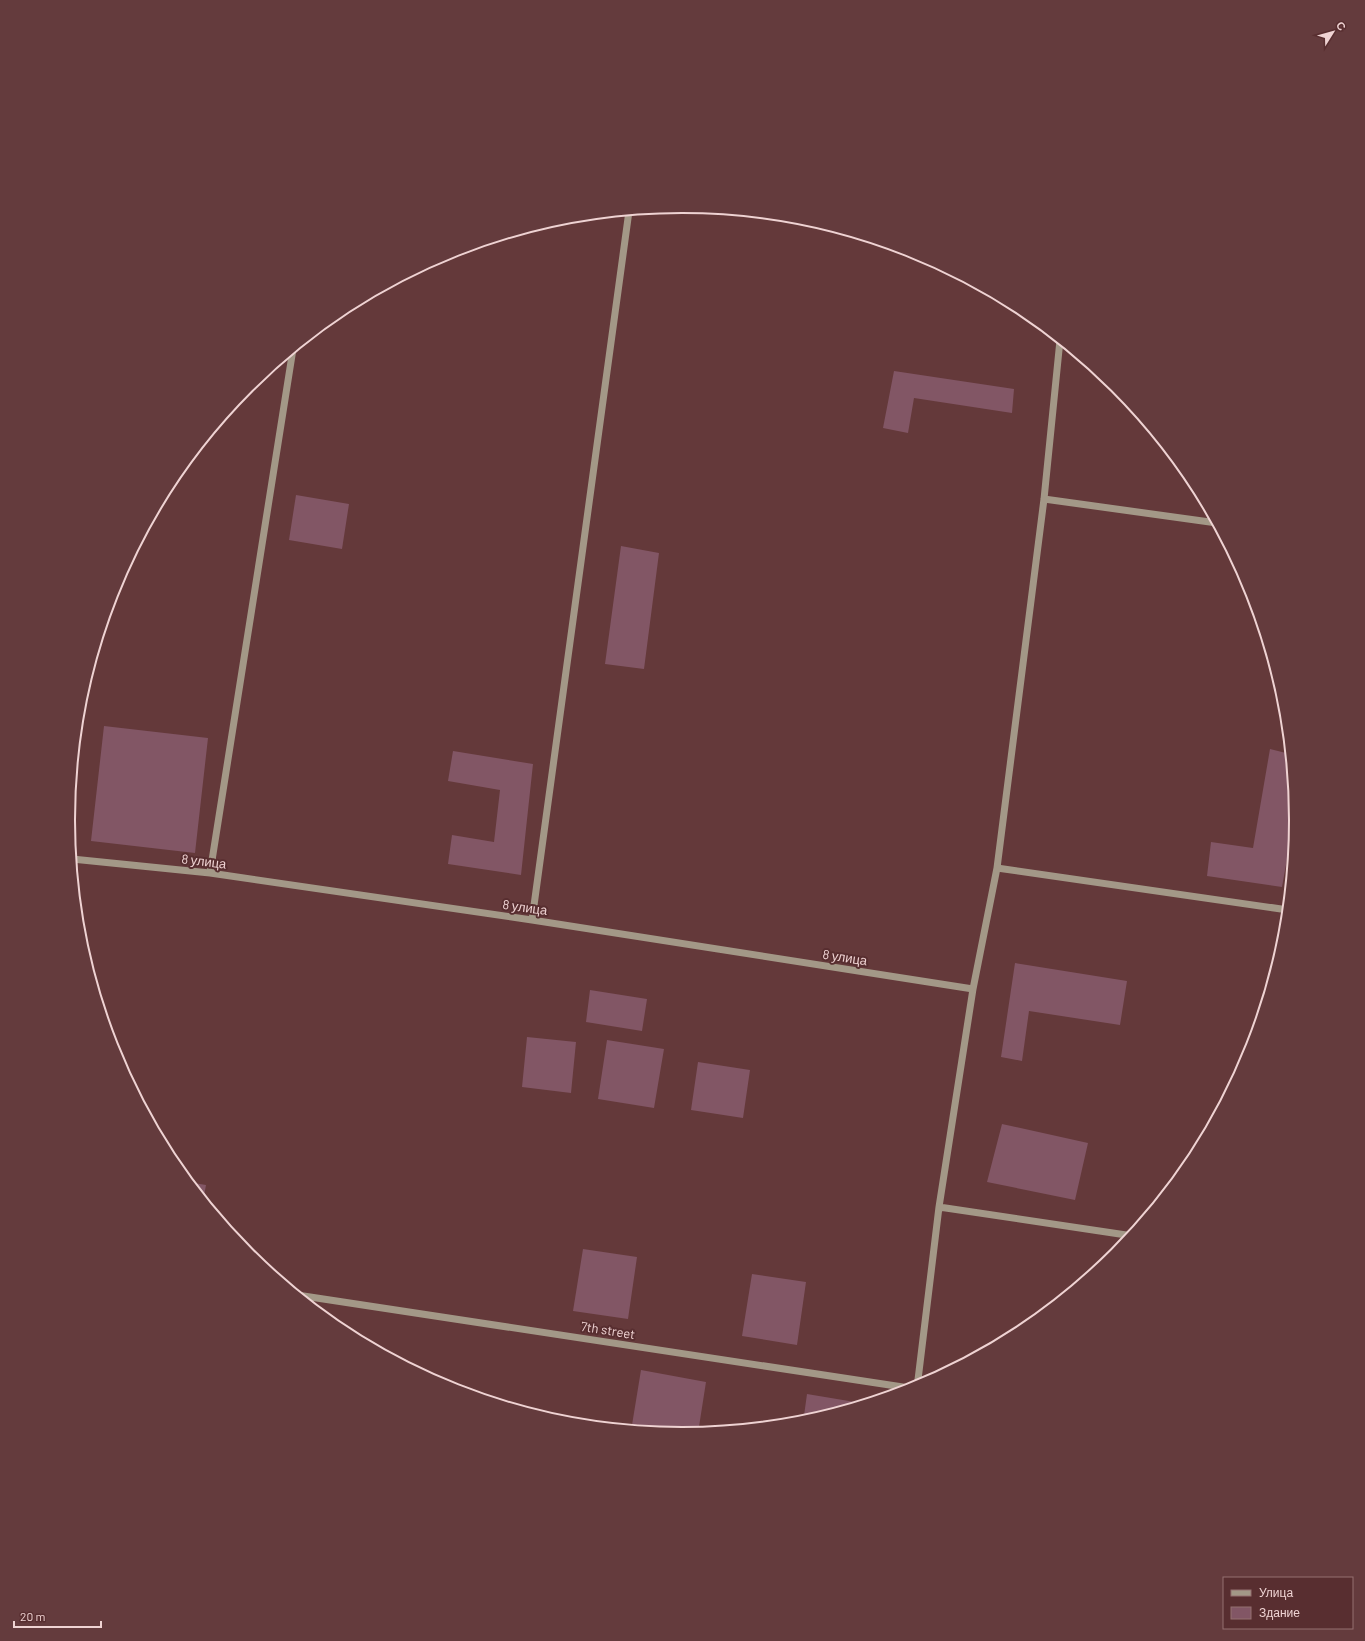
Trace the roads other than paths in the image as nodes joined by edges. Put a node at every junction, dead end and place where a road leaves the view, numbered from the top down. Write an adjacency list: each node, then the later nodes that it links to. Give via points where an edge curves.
1 (629, 215): 10 (street)
2 (1059, 345): 4 (street)
3 (291, 357): 8 (street)
4 (1044, 499): 5 (street); 7 (street)
5 (1212, 522)
6 (76, 859): 8 (street, 8 улица)
7 (997, 868): 9 (street); 11 (street)
8 (210, 873): 10 (street, 8 улица)
9 (1283, 909)
10 (532, 920): 11 (street, 8 улица)
11 (973, 989): 12 (street)
12 (939, 1207): 13 (street); 15 (street)
13 (1126, 1235)
14 (306, 1296): 16 (street, 7th street)
15 (917, 1381)
16 (902, 1387)

